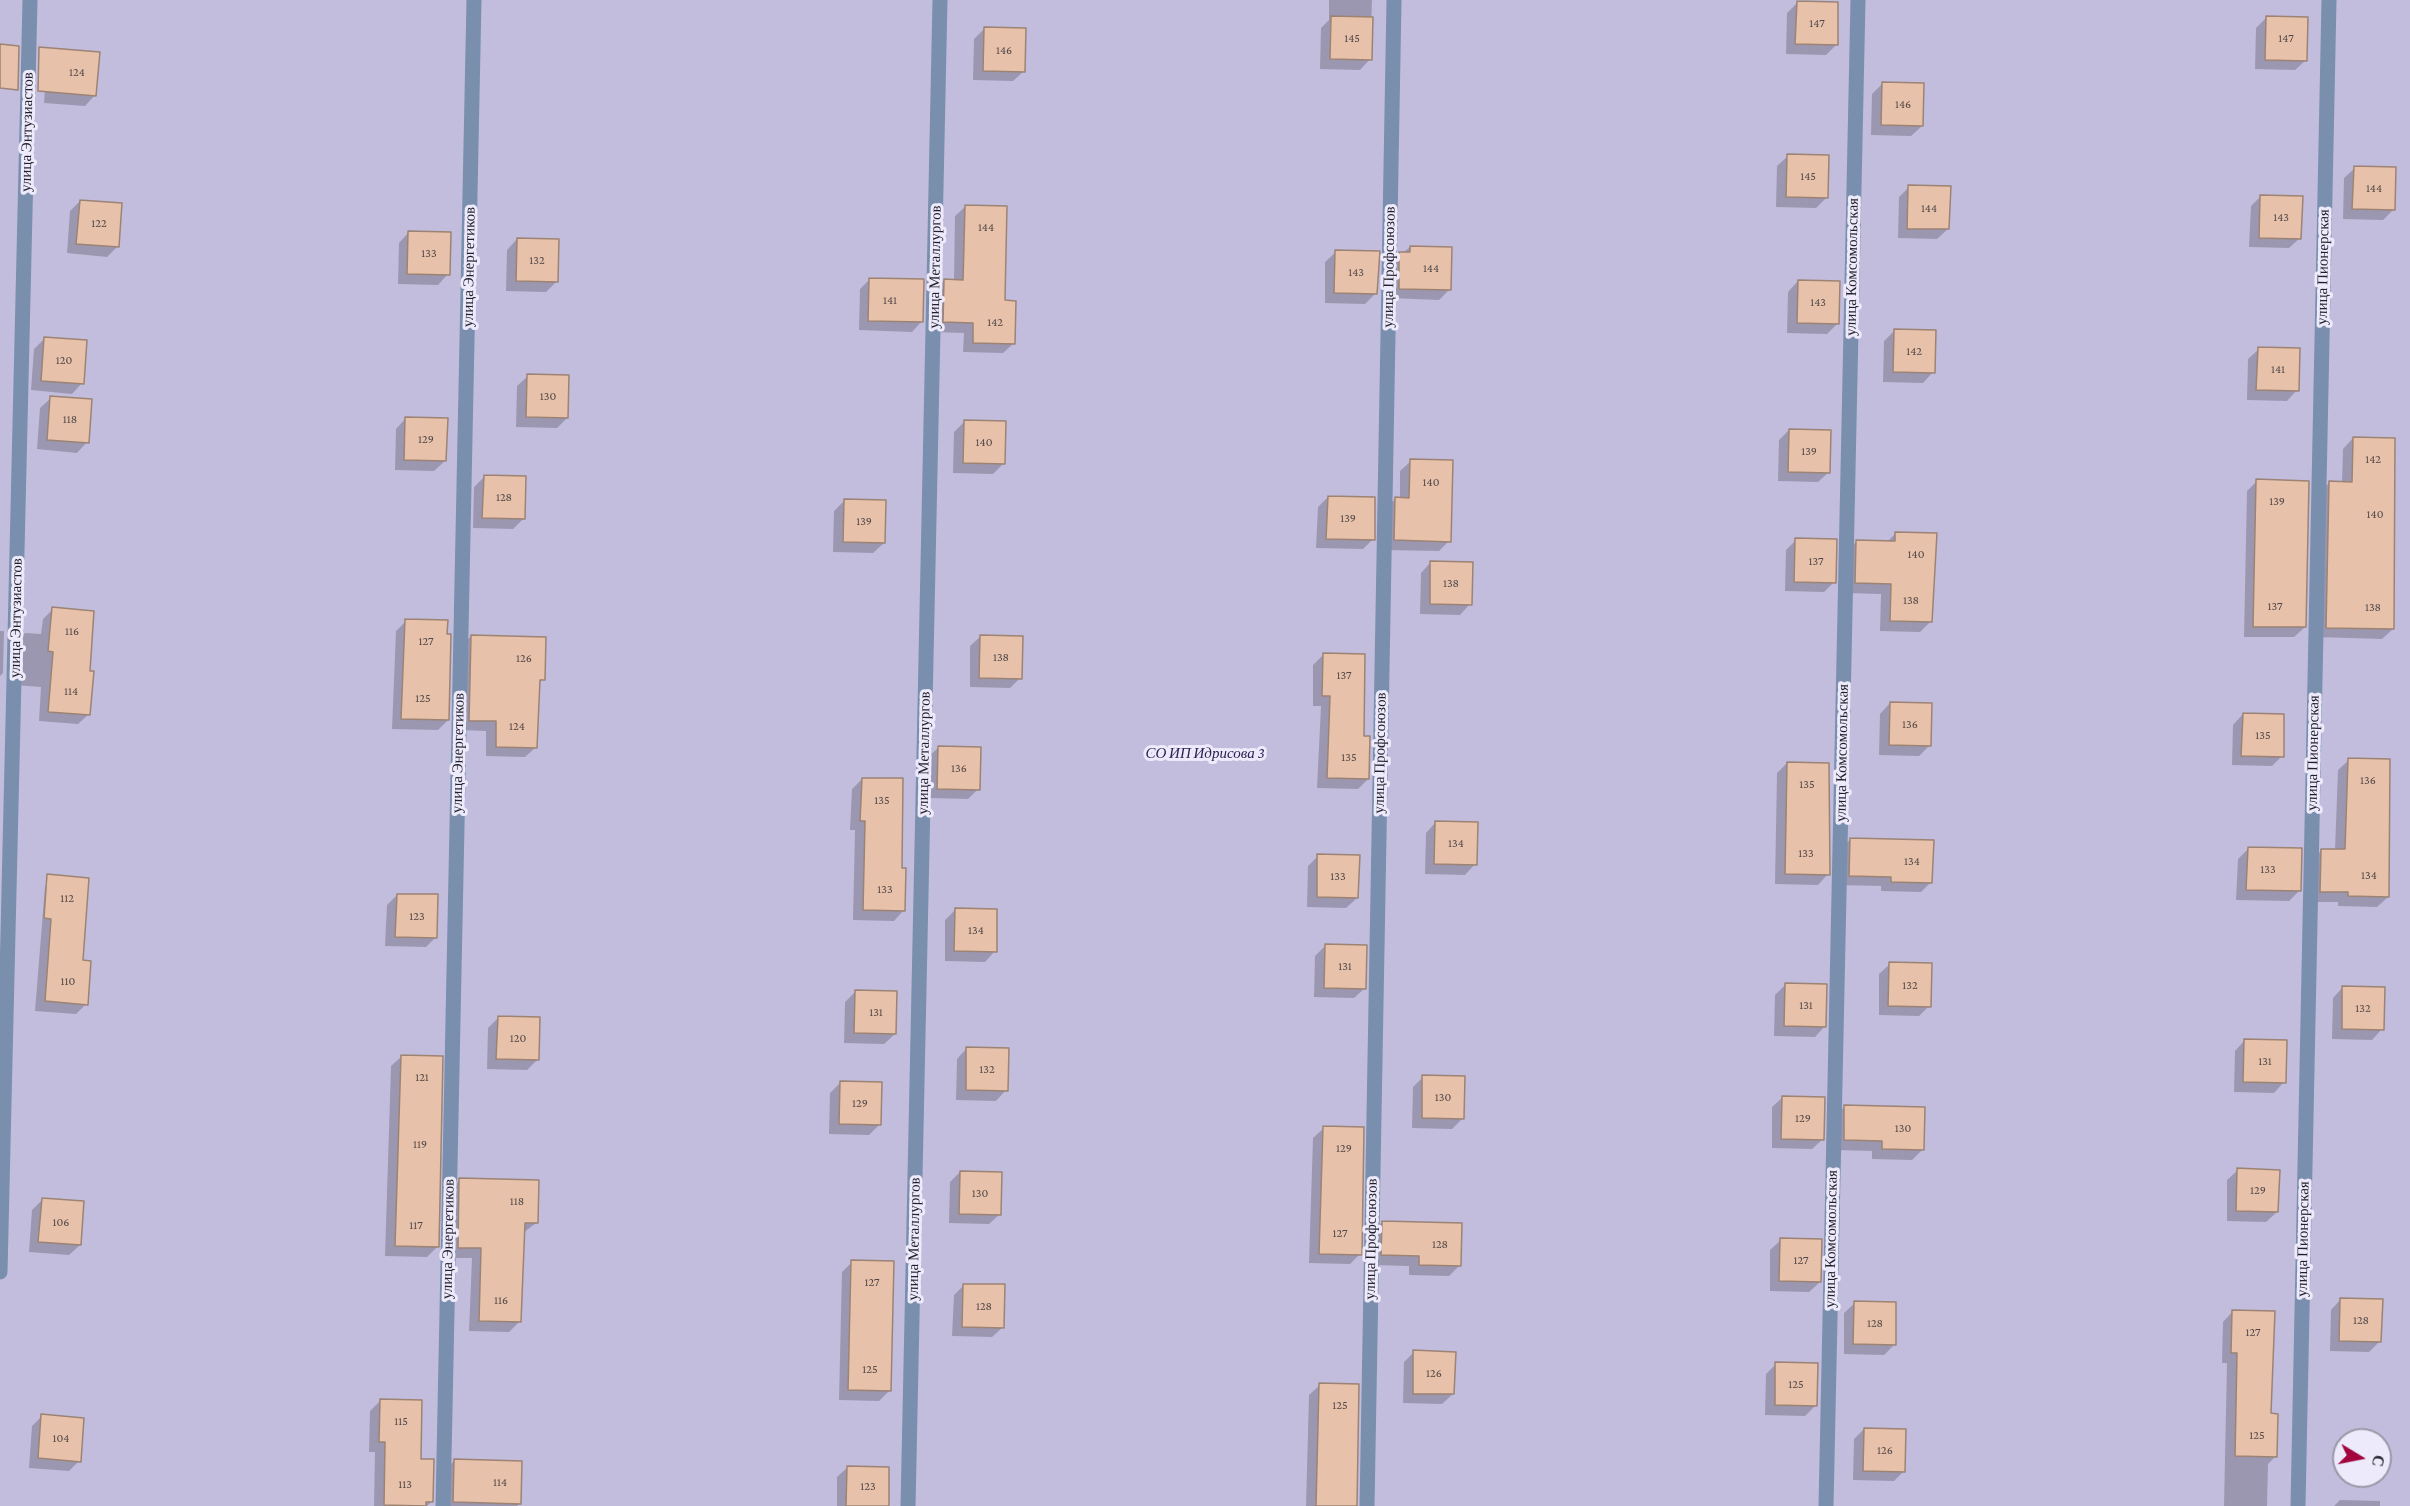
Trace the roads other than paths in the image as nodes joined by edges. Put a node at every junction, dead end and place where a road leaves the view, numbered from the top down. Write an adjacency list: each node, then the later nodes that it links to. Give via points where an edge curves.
1 (30, 0): 7 (street, улица Энтузиастов)
2 (474, 0): 8 (street, улица Энергетиков)
3 (940, 0): 9 (street, улица Металлургов)
4 (1394, 0): 10 (street, улица Профсоюзов)
5 (1858, 0): 11 (street, улица Комсомольская)
6 (2329, 0): 12 (street, улица Пионерская)
7 (0, 1272)
8 (443, 1506)
9 (908, 1506)
10 (1367, 1506)
11 (1826, 1506)
12 (2298, 1506)

